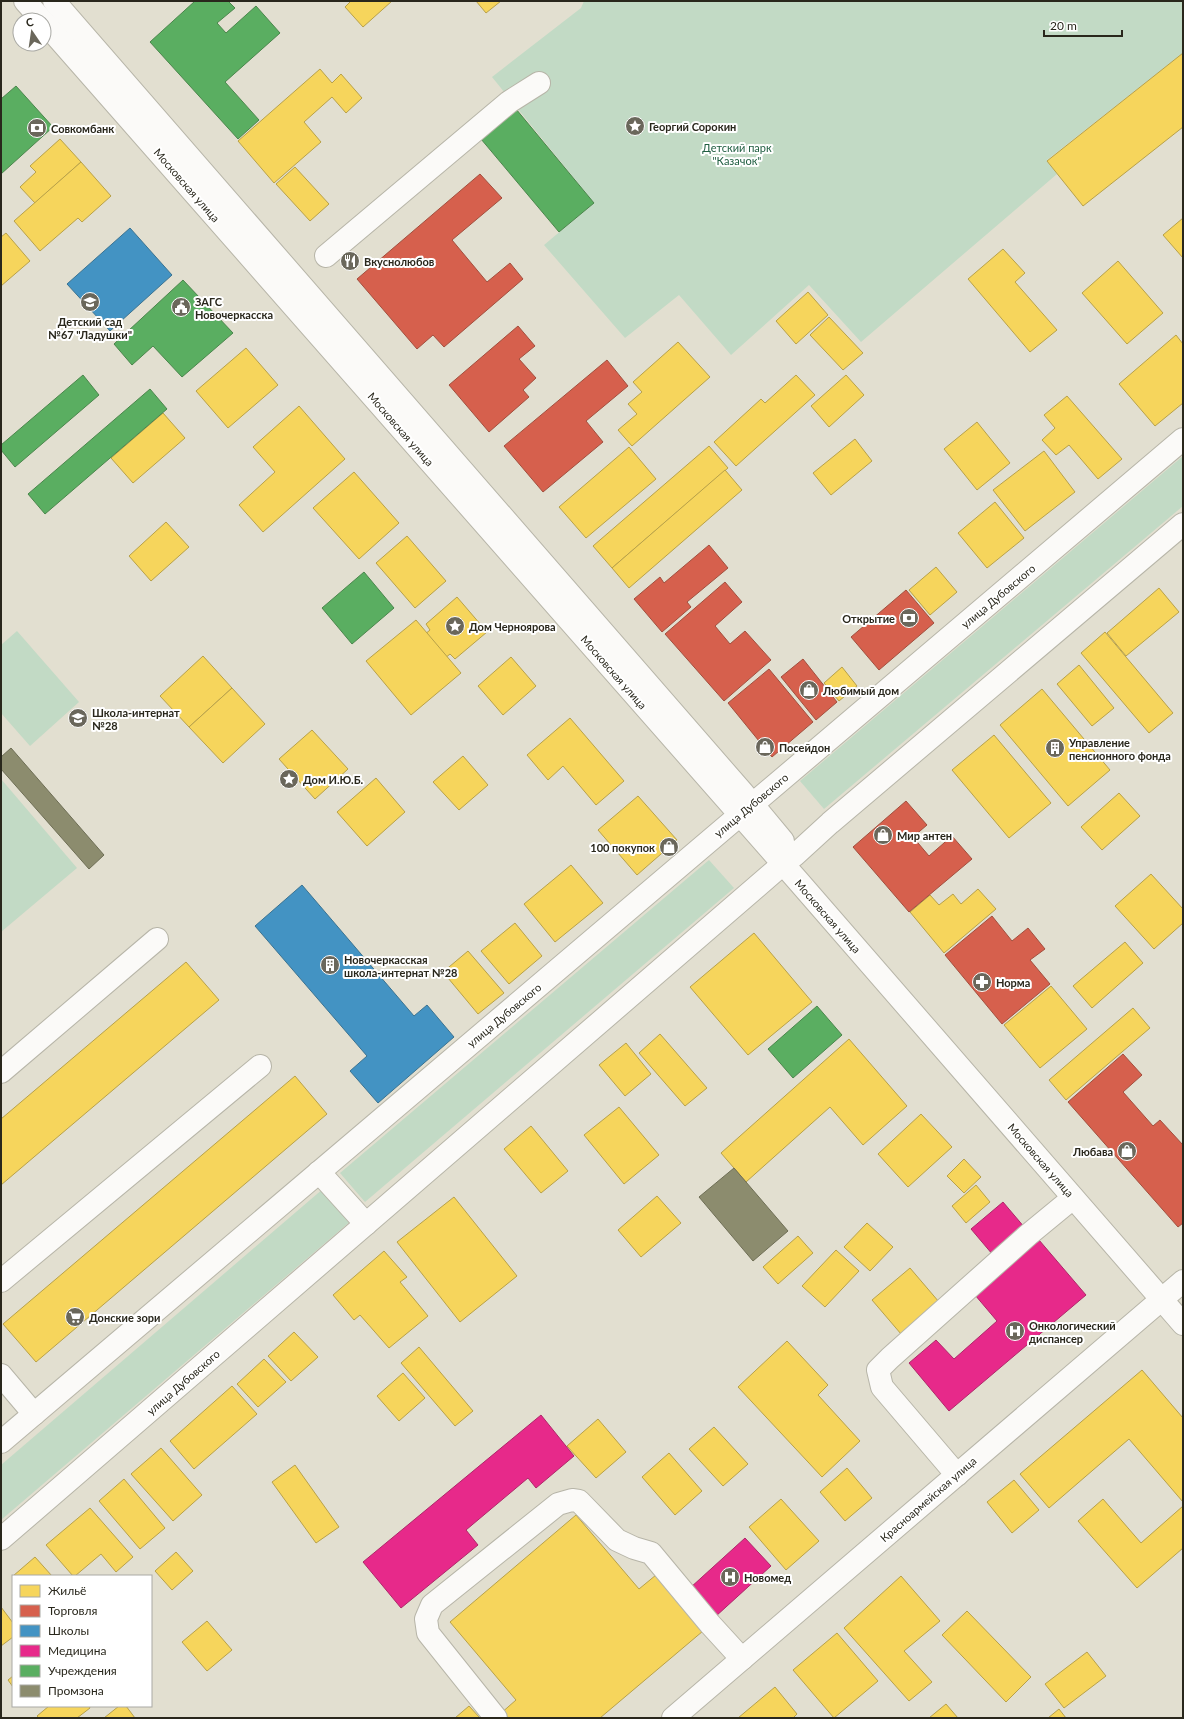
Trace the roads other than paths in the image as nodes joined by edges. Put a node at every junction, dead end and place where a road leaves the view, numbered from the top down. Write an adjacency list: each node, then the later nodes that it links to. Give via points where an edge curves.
1 (25, 1): 3 (street, Московская улица)
2 (54, 1): 9 (street, Московская улица)
3 (35, 12)
4 (52, 31): 9 (street, Московская улица)
5 (539, 83): 6 (street, via 509,102)
6 (326, 256)
7 (1183, 439): 9 (street, улица Дубовского)
8 (1183, 524): 10 (street, улица Дубовского)
9 (745, 809): 10 (street, Московская улица); 14 (street, улица Дубовского)
10 (789, 860): 15 (street, Московская улица); 16 (street, улица Дубовского); 18 (street, Московская улица)
11 (156, 939): 13 (street)
12 (260, 1066): 17 (street)
13 (1, 1072)
14 (319, 1172): 16 (street); 21 (street, улица Дубовского)
15 (1073, 1198): 18 (street, Московская улица); 23 (street, via 1028,1235 878,1370 882,1387)
16 (366, 1224): 24 (street, улица Дубовского)
17 (1, 1281)
18 (1175, 1293): 19 (street, Московская улица); 23 (street, Красноармейская улица)
19 (1183, 1324)
20 (1, 1375): 21 (street)
21 (34, 1414): 22 (street, улица Дубовского)
22 (1, 1442)
23 (957, 1475): 25 (street, Красноармейская улица)
24 (1, 1539)
25 (742, 1659): 26 (street, via 651,1553 617,1540 579,1501 572,1500 558,1504 432,1605 426,1620 428,1633); 27 (street, Красноармейская улица)
26 (496, 1718)
27 (673, 1718)

